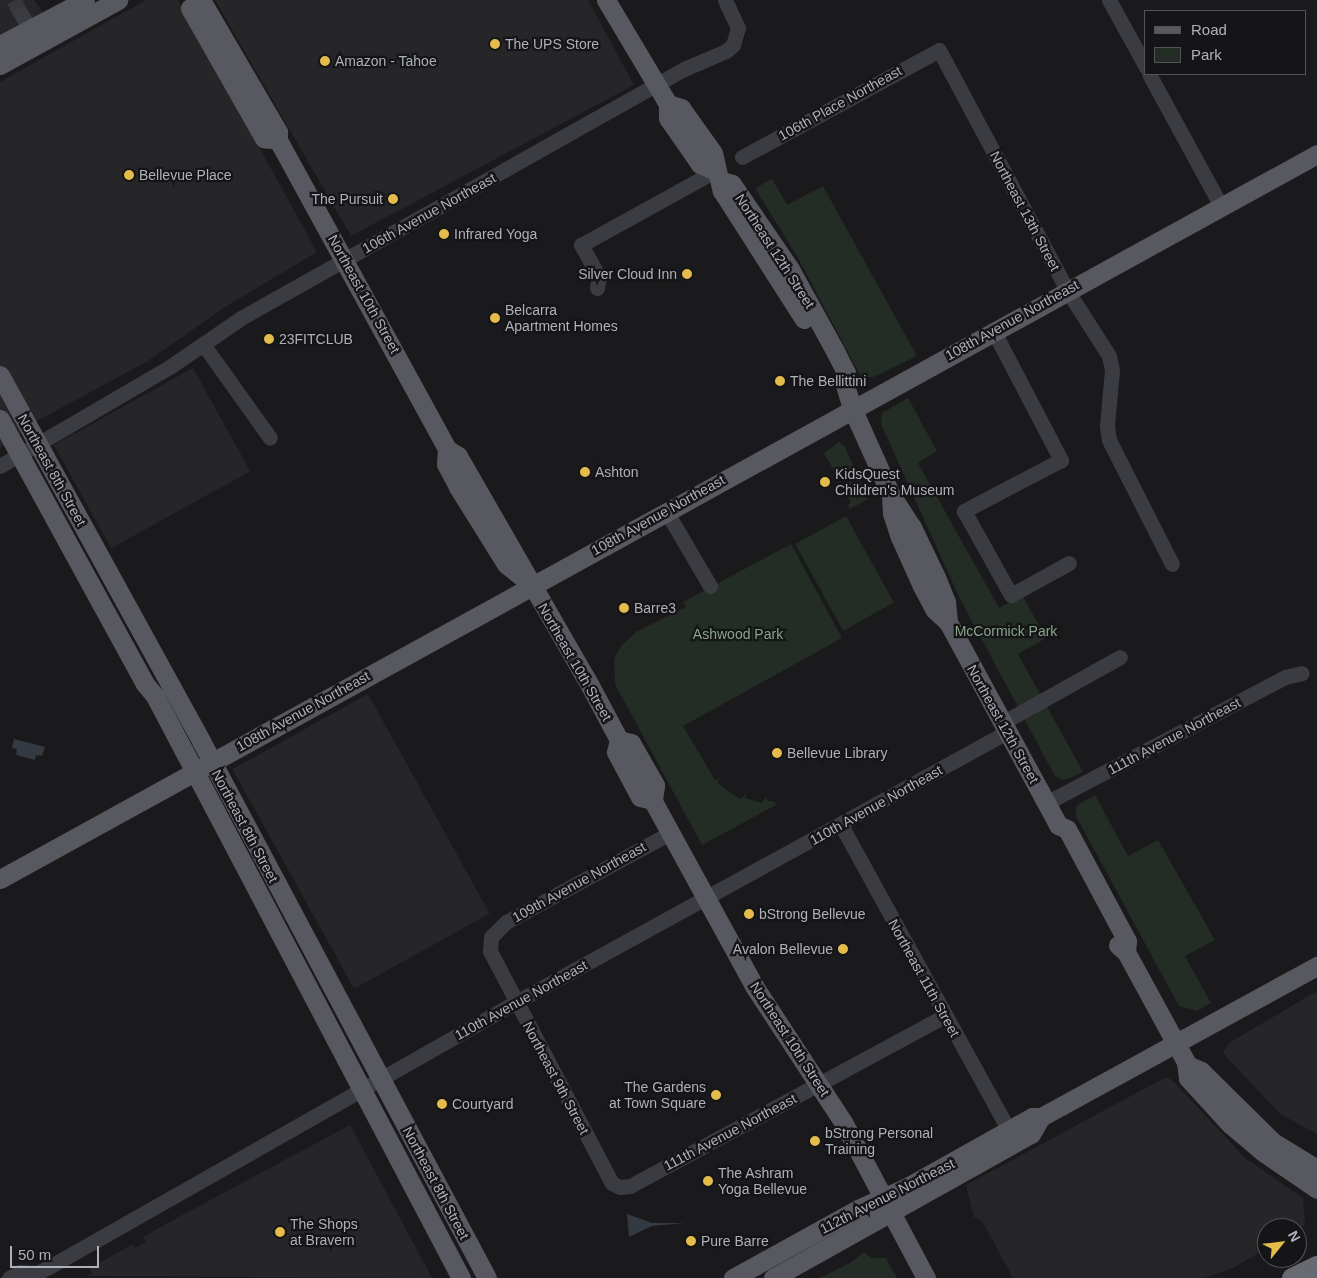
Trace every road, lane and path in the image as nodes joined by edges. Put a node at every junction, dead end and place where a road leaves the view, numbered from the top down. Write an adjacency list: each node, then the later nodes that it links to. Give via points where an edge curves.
1 (84, 0): 7 (main road, via 26,21)
2 (118, 0): 10 (main road)
3 (606, 0): 12 (main road)
4 (725, 0): 12 (street, 106th Avenue Northeast, via 738,28 733,45)
5 (1109, 0): 9 (street)
6 (192, 3): 17 (main road, Northeast 10th Street, via 278,132 278,140)
7 (0, 46)
8 (939, 50): 14 (street, 106th Place Northeast); 19 (street, Northeast 13th Street)
9 (1144, 64)
10 (0, 65)
11 (1150, 75): 16 (street)
12 (655, 87): 15 (main road, via 668,104 681,108 713,153); 17 (street, 106th Avenue Northeast)
13 (1317, 154): 16 (main road, 108th Avenue Northeast)
14 (742, 157)
15 (719, 176): 18 (street, via 582,245 599,277); 23 (main road, Northeast 12th Street, via 732,184 790,268 846,373 844,382)
16 (1222, 206): 19 (main road, 108th Avenue Northeast)
17 (345, 260): 21 (street, 106th Avenue Northeast, via 241,318); 32 (main road, Northeast 10th Street, via 447,449 458,456)
18 (596, 288)
19 (1067, 290): 20 (main road, 108th Avenue Northeast); 31 (street, Northeast 13th Street, via 1108,356 1112,370 1107,426 1109,440)
20 (993, 330): 23 (main road, 108th Avenue Northeast); 30 (street, via 1062,460 964,511 1011,596)
21 (203, 344): 25 (street); 26 (street, 106th Avenue Northeast)
22 (0, 375): 26 (main road, Northeast 8th Street)
23 (852, 408): 29 (main road, 108th Avenue Northeast); 36 (main road, Northeast 12th Street, via 891,495 892,513 900,537 922,586 934,609 948,622)
24 (0, 419): 27 (main road, Northeast 8th Street)
25 (270, 438)
26 (38, 444): 27 (street, 106th Avenue Northeast); 37 (main road, Northeast 8th Street)
27 (20, 454): 28 (street, 106th Avenue Northeast); 38 (main road, Northeast 8th Street, via 155,696)
28 (0, 466)
29 (666, 511): 32 (main road, 108th Avenue Northeast); 33 (street)
30 (1069, 563)
31 (1172, 564)
32 (531, 584): 37 (main road, 108th Avenue Northeast); 41 (main road, Northeast 10th Street, via 619,740 631,743 655,786 653,801)
33 (710, 586)
34 (1120, 657): 36 (street, 110th Avenue Northeast)
35 (1302, 673): 39 (street, 111th Avenue Northeast, via 1285,677)
36 (1005, 727): 39 (main road, Northeast 12th Street); 40 (street, 110th Avenue Northeast)
37 (211, 762): 38 (main road, 108th Avenue Northeast); 50 (main road, Northeast 8th Street)
38 (193, 772): 42 (main road, 108th Avenue Northeast); 52 (main road, Northeast 8th Street)
39 (1046, 803): 48 (main road, Northeast 12th Street, via 1058,825 1067,829 1127,941 1126,952)
40 (841, 825): 43 (street, 110th Avenue Northeast); 47 (street, Northeast 11th Street)
41 (670, 833): 43 (main road, Northeast 10th Street); 44 (street, 109th Avenue Northeast, via 506,922)
42 (0, 879)
43 (705, 899): 46 (street, 110th Avenue Northeast); 51 (main road, Northeast 10th Street, via 754,986)
44 (491, 937): 46 (street, Northeast 9th Street, via 490,951)
45 (1317, 966): 48 (main road, 112th Avenue Northeast)
46 (516, 1002): 50 (street, 110th Avenue Northeast); 56 (street, Northeast 9th Street, via 612,1183)
47 (944, 1016): 51 (street, 111th Avenue Northeast); 54 (street, Northeast 11th Street)
48 (1175, 1043): 49 (main road, Northeast 12th Street); 53 (main road, 112th Avenue Northeast)
49 (1187, 1065): 55 (main road, Northeast 12th Street, via 1201,1071 1273,1142); 57 (main road, Northeast 12th Street, via 1188,1078 1230,1124 1262,1152)
50 (381, 1079): 52 (street, 110th Avenue Northeast); 63 (main road, Northeast 8th Street)
51 (820, 1084): 56 (street, 111th Avenue Northeast, via 630,1186); 58 (main road, Northeast 10th Street)
52 (362, 1089): 60 (street, 110th Avenue Northeast); 62 (main road, Northeast 8th Street)
53 (1041, 1117): 54 (main road, 112th Avenue Northeast, via 1032,1117); 58 (main road, 112th Avenue Northeast, via 1031,1134)
54 (1009, 1130): 58 (main road, 112th Avenue Northeast, via 907,1187)
55 (1317, 1169)
56 (620, 1187)
57 (1317, 1189)
58 (888, 1204): 64 (main road, 112th Avenue Northeast); 65 (main road, 112th Avenue Northeast); 66 (main road, Northeast 10th Street)
59 (1317, 1266): 67 (highway)
60 (44, 1273): 61 (street, 110th Avenue Northeast, via 20,1272)
61 (9, 1278)
62 (461, 1278)
63 (487, 1278)
64 (733, 1278)
65 (773, 1278)
66 (926, 1278)
67 (1292, 1278)

